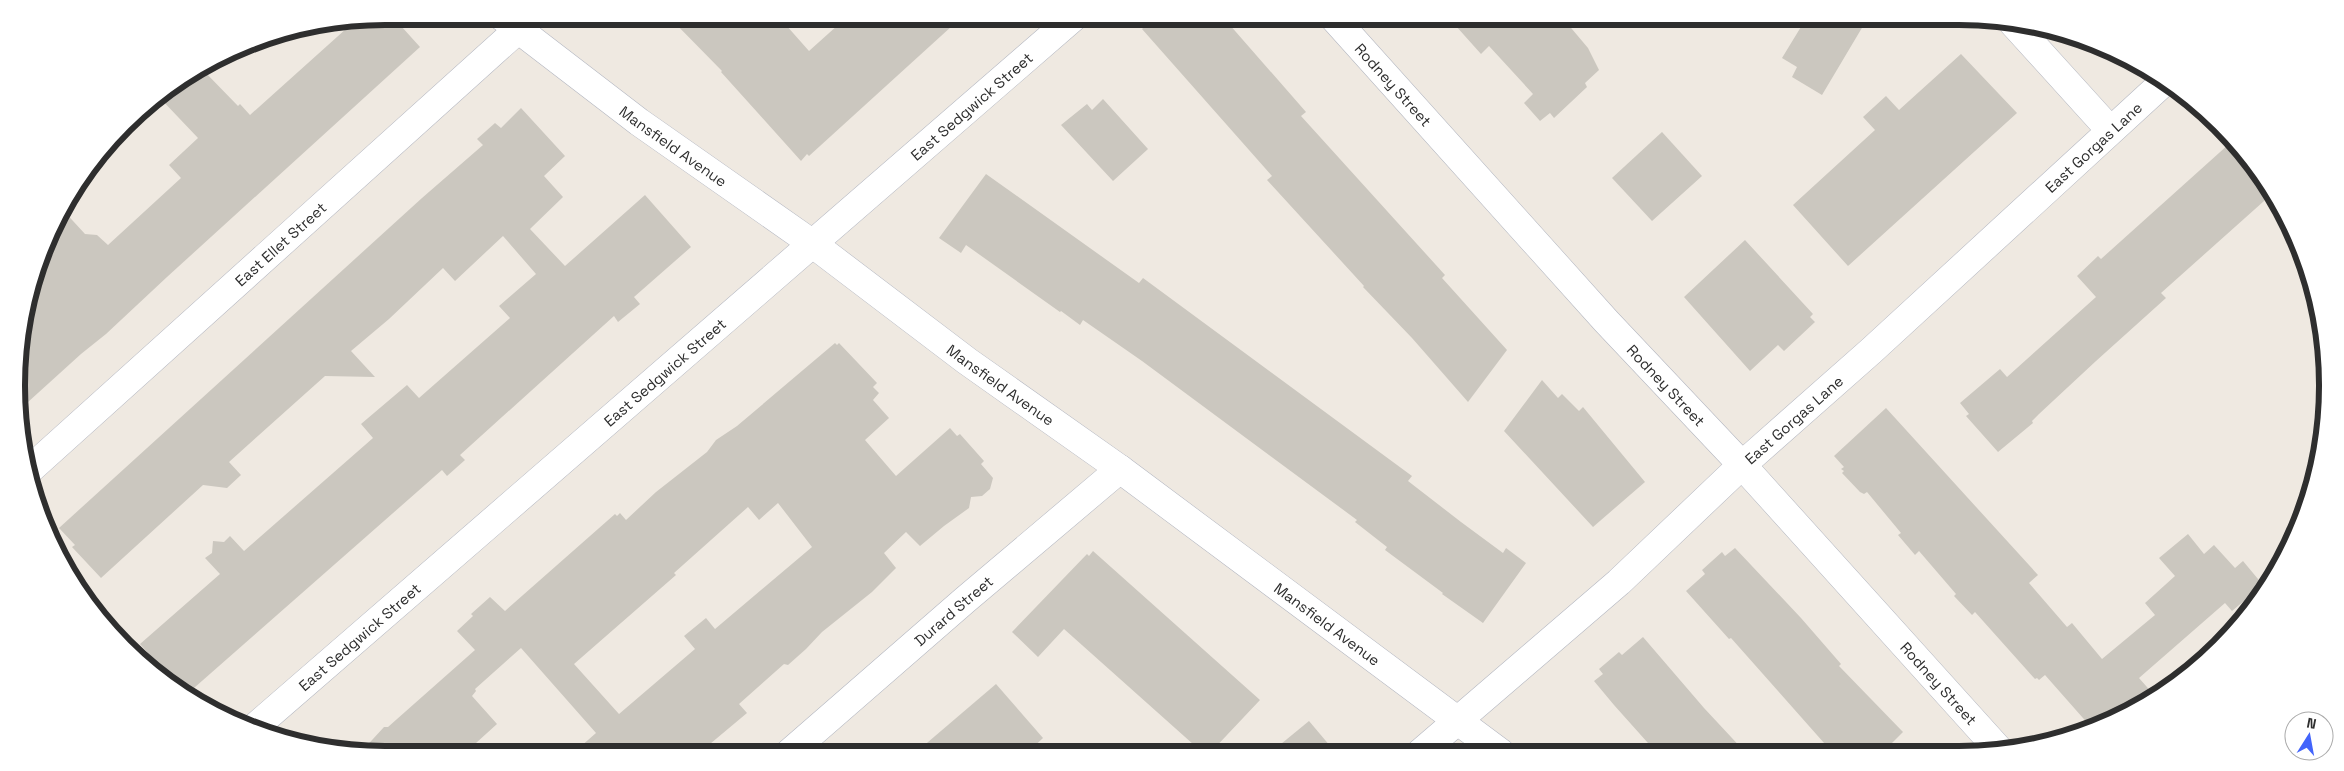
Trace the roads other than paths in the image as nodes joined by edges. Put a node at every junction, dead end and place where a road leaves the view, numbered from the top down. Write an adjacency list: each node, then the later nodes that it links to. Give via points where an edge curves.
1 (514, 25): 10 (street, East Ellet Street)
2 (523, 25): 8 (street, Mansfield Avenue, via 660,137)
3 (1065, 25): 8 (street, East Sedgwick Street)
4 (1340, 25): 9 (street, Rodney Street, via 1606,321)
5 (2020, 30): 7 (street)
6 (2159, 86): 7 (street, East Gorgas Lane)
7 (2110, 130): 9 (street, East Gorgas Lane, via 1871,351)
8 (813, 244): 11 (street, Mansfield Avenue, via 967,361); 13 (street, East Sedgwick Street)
9 (1742, 465): 12 (street, East Gorgas Lane, via 1619,582); 14 (street, Rodney Street)
10 (34, 466)
11 (1120, 469): 12 (street, Mansfield Avenue); 15 (street, Durard Street)
12 (1459, 721): 16 (street, East Gorgas Lane); 17 (street, Mansfield Avenue)
13 (259, 723)
14 (1994, 744)
15 (797, 746)
16 (1429, 746)
17 (1492, 746)

